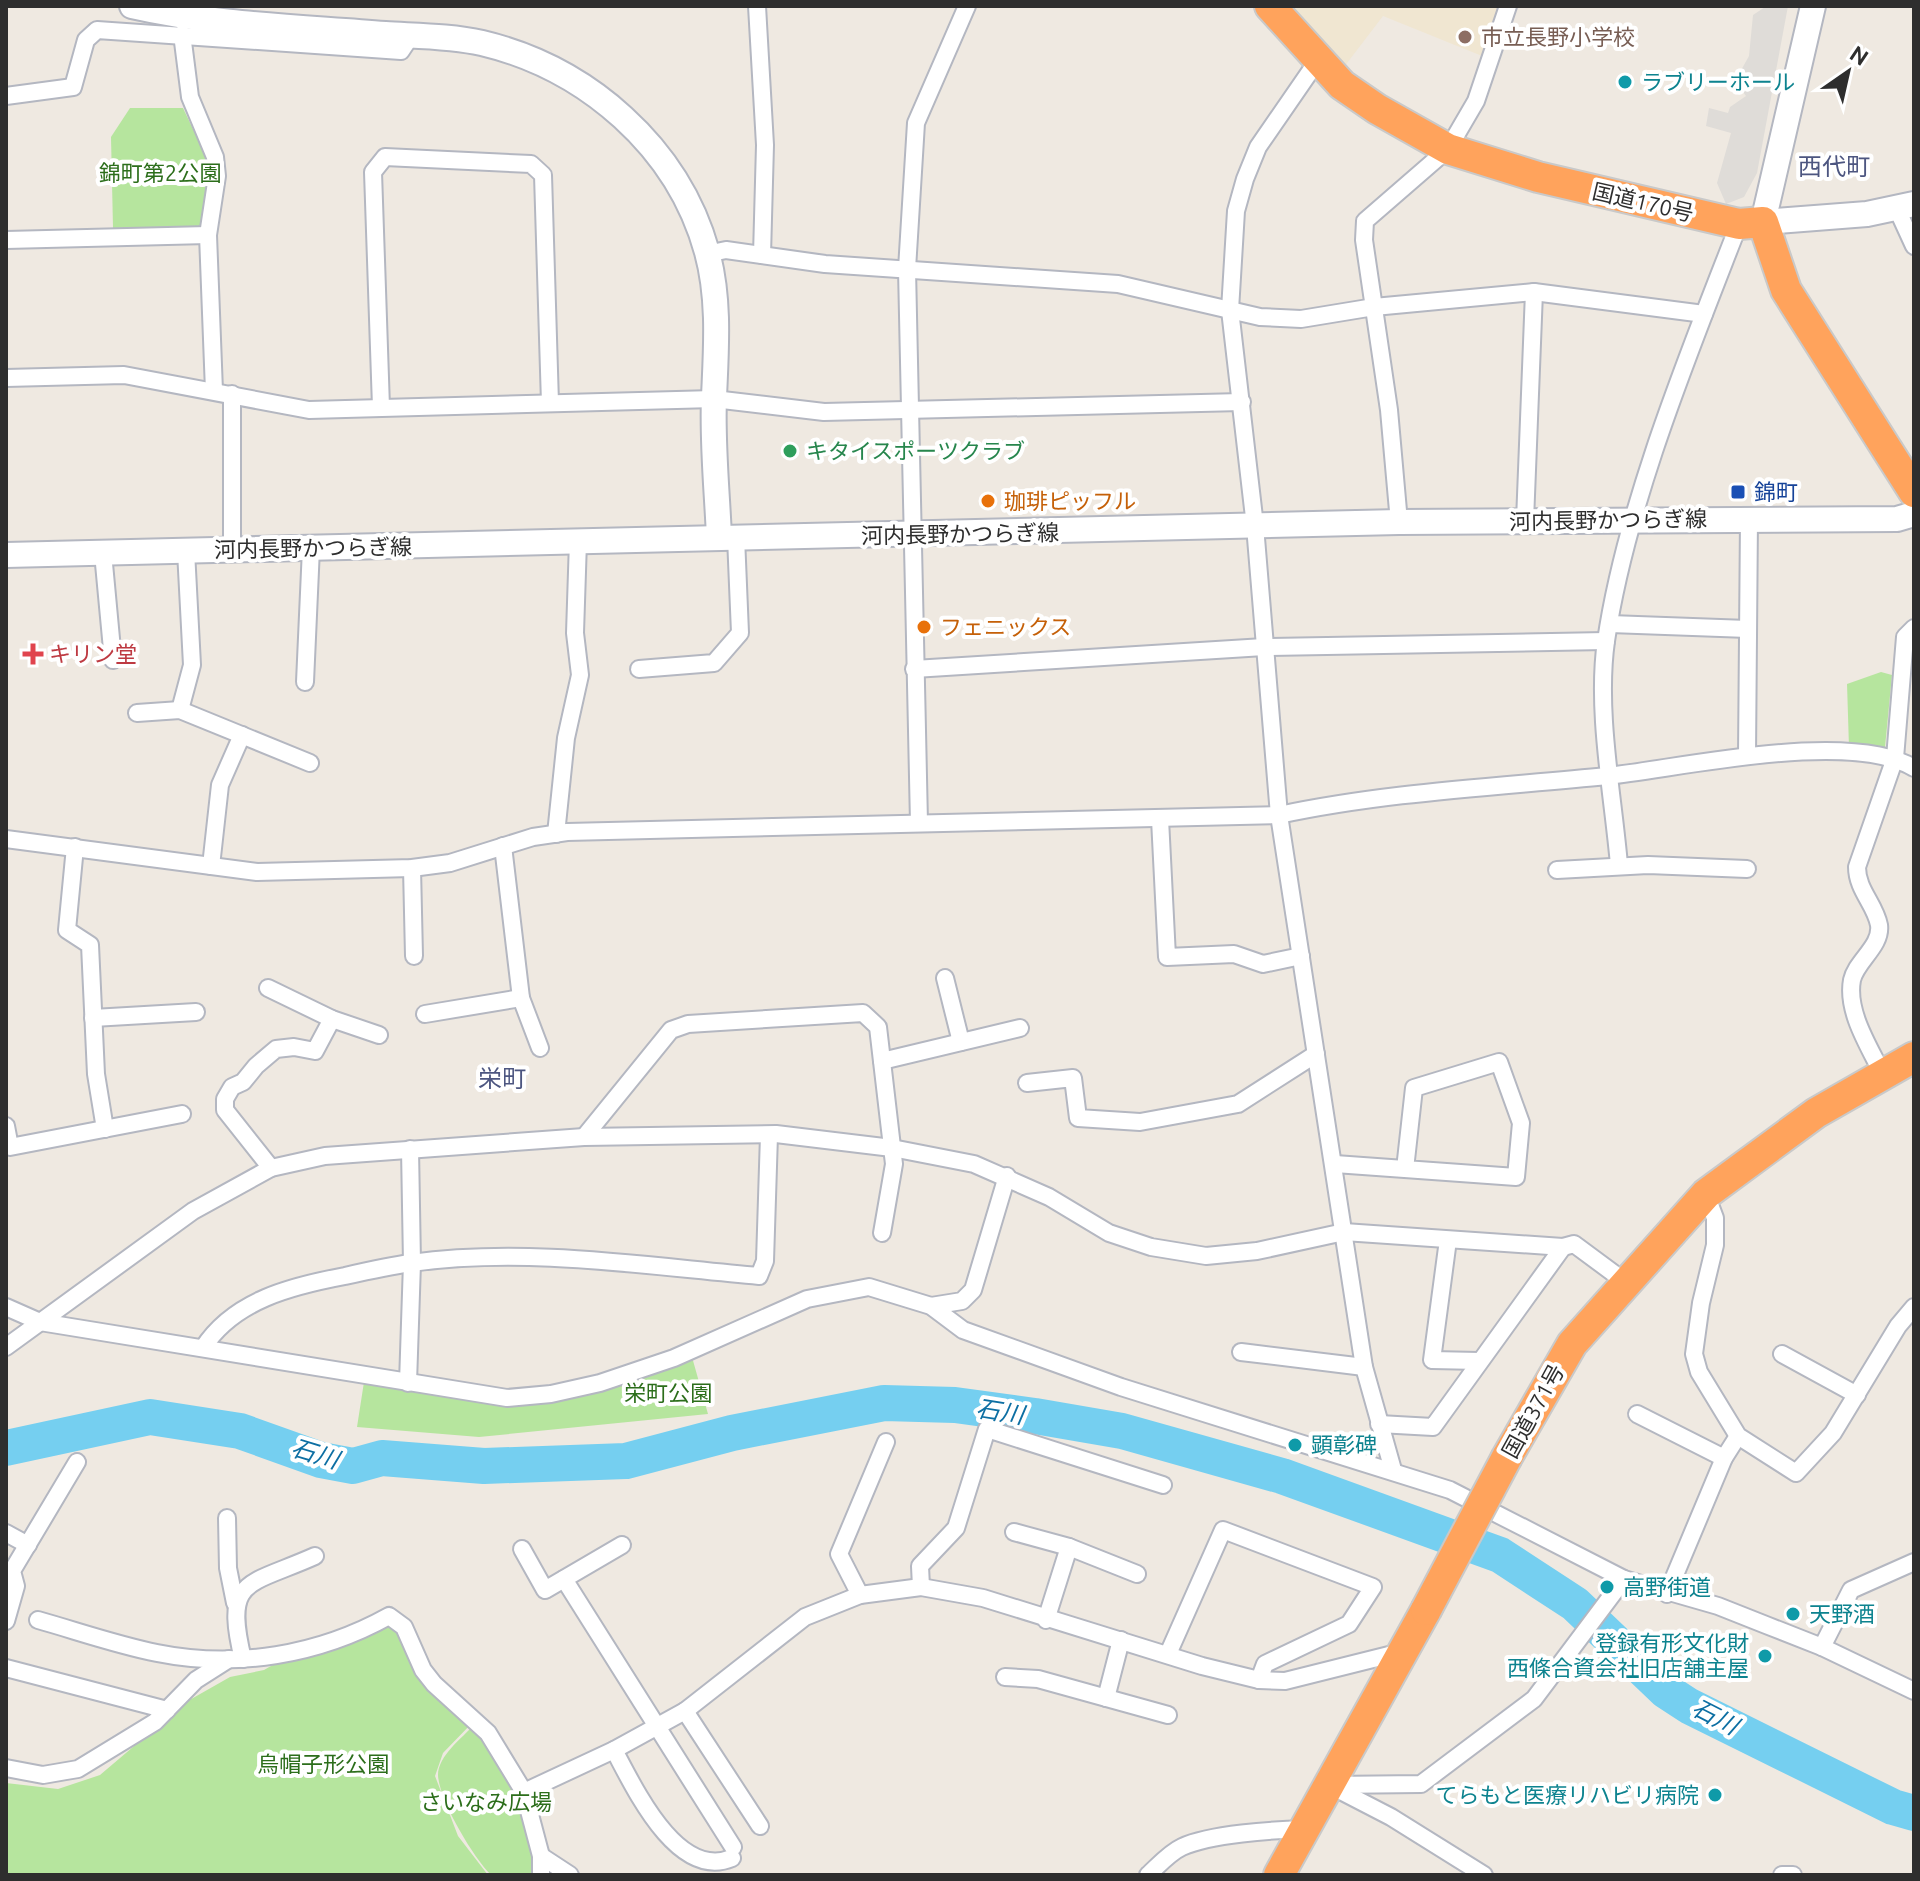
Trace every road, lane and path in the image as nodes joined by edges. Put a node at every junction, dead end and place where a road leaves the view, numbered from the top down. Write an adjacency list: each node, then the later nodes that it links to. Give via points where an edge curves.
1 (132, 6): 8 (main road, via 210,20)
2 (757, 6): 18 (street, via 765,145)
3 (967, 6): 19 (street, via 916,123)
4 (1270, 6): 9 (highway, 国道170号)
5 (1508, 6): 11 (street, via 1476,101)
6 (1813, 6): 13 (main road)
7 (182, 34): 8 (street, via 401,51); 10 (street, via 97,30 86,40 73,87); 14 (street, via 190,97 215,157)
8 (411, 36): 17 (main road, via 504,50 604,101 645,138 668,170 689,204)
9 (1318, 60): 11 (highway, 国道170号, via 1377,109); 22 (street, via 1258,147 1245,179 1236,211)
10 (6, 96)
11 (1448, 149): 13 (highway, 国道170号, via 1538,177); 21 (street, via 1365,221)
12 (1906, 207): 13 (main road); 16 (street)
13 (1751, 223): 23 (street); 32 (highway, via 1786,290)
14 (208, 235): 15 (street); 25 (street)
15 (6, 240)
16 (1914, 246)
17 (707, 254): 18 (street, via 726,250); 27 (main road, via 716,315)
18 (762, 255): 19 (street)
19 (907, 269): 22 (street, via 1118,284); 31 (street)
20 (1534, 292): 21 (street); 23 (street); 35 (street)
21 (1374, 307): 22 (street, via 1301,319); 37 (street)
22 (1230, 310): 28 (street)
23 (1704, 314): 36 (street)
24 (6, 378): 25 (street, via 124,375)
25 (214, 391): 26 (street)
26 (232, 394): 30 (street, via 309,410); 43 (street)
27 (714, 399): 29 (street); 31 (street, via 824,412); 40 (main road)
28 (1242, 402): 31 (street); 38 (street)
29 (550, 403): 30 (street); 30 (street, via 543,175 531,164 385,157 373,172)
30 (381, 407)
31 (910, 410): 39 (street)
32 (1914, 492)
33 (1914, 514): 34 (main road, 河内長野かつらぎ線, via 1897,519)
34 (1749, 518): 36 (main road, 河内長野かつらぎ線); 49 (street)
35 (1525, 521): 36 (main road, 河内長野かつらぎ線); 37 (main road, 河内長野かつらぎ線)
36 (1633, 521): 47 (street)
37 (1399, 522): 38 (main road, 河内長野かつらぎ線)
38 (1255, 526): 39 (main road, 河内長野かつらぎ線); 51 (street)
39 (913, 536): 40 (main road, 河内長野かつらぎ線); 54 (street)
40 (728, 537): 41 (main road, 河内長野かつらぎ線); 53 (street, via 740,633 714,663)
41 (578, 541): 42 (main road, 河内長野かつらぎ線); 67 (street, via 575,633 580,675 566,738)
42 (311, 548): 43 (main road, 河内長野かつらぎ線); 55 (street)
43 (232, 550): 44 (main road, 河内長野かつらぎ線)
44 (186, 551): 45 (main road, 河内長野かつらぎ線); 56 (street, via 192,665)
45 (103, 553): 46 (main road, 河内長野かつらぎ線); 52 (street)
46 (6, 555)
47 (1610, 624): 49 (street); 50 (street)
48 (1914, 628): 60 (street, via 1905,637)
49 (1748, 629): 59 (street)
50 (1606, 641): 51 (street); 63 (street)
51 (1264, 647): 54 (street); 64 (street)
52 (113, 660)
53 (639, 669)
54 (914, 669): 66 (street)
55 (305, 682)
56 (180, 710): 57 (street); 58 (street)
57 (137, 713)
58 (242, 735): 61 (street); 72 (street, via 220,785)
59 (1747, 755): 60 (street, via 1867,753); 63 (street)
60 (1895, 758): 62 (street); 92 (street, via 1857,867 1857,881 1879,923 1879,936 1852,980 1859,1027)
61 (310, 763)
62 (1914, 768)
63 (1611, 776): 64 (street, via 1351,800); 71 (street)
64 (1279, 815): 65 (street); 77 (street)
65 (1160, 819): 66 (street); 77 (street, via 1167,957 1234,954 1263,964)
66 (919, 823): 67 (street)
67 (556, 834): 69 (street)
68 (6, 839): 70 (street)
69 (503, 846): 73 (street, via 450,863); 80 (street)
70 (75, 847): 72 (street); 83 (street, via 67,930 90,945)
71 (1619, 865): 74 (street); 75 (street)
72 (211, 866): 73 (street, via 257,872)
73 (412, 868): 76 (street)
74 (1747, 869)
75 (1557, 870)
76 (414, 956)
77 (1301, 956): 89 (street)
78 (945, 978): 87 (street)
79 (268, 988): 84 (street)
80 (521, 998): 82 (street); 88 (street)
81 (196, 1012): 83 (street)
82 (425, 1014)
83 (93, 1018): 96 (street)
84 (332, 1019): 86 (street); 102 (street, via 315,1051 276,1049 225,1099 225,1110)
85 (1020, 1028): 87 (street)
86 (379, 1035)
87 (961, 1042): 91 (street)
88 (540, 1048)
89 (1316, 1054): 93 (street, via 1238,1104 1140,1122 1078,1118 1073,1078); 101 (street)
90 (1914, 1057): 92 (highway, 国道371号)
91 (882, 1061): 98 (street, via 878,1027 863,1013 688,1024 671,1030); 99 (street)
92 (1883, 1075): 105 (highway, 国道371号, via 1816,1113)
93 (1027, 1083)
94 (182, 1114): 96 (street)
95 (6, 1126): 96 (street, via 10,1147)
96 (105, 1129)
97 (769, 1135): 98 (street); 99 (street); 110 (street, via 765,1261 759,1276 566,1259)
98 (584, 1137): 100 (street)
99 (892, 1148): 104 (street); 107 (street)
100 (410, 1149): 102 (street, via 325,1156); 110 (street)
101 (1335, 1164): 103 (street); 106 (street)
102 (271, 1168): 115 (street, via 193,1211)
103 (1405, 1169): 103 (street, via 1414,1088 1499,1062 1521,1123 1516,1177)
104 (1007, 1176): 106 (street, via 1109,1233 1151,1247 1206,1256); 112 (street, via 973,1290 962,1301)
105 (1706, 1194): 111 (highway, 国道371号); 126 (street, via 1715,1218 1715,1245 1694,1354 1706,1386)
106 (1344, 1232): 108 (street); 121 (street)
107 (882, 1233)
108 (1448, 1240): 109 (street); 120 (street, via 1432,1360)
109 (1563, 1247): 111 (street, via 1574,1244); 120 (street)
110 (412, 1263): 117 (street, via 265,1297 216,1328); 122 (street)
111 (1624, 1281): 153 (highway, 国道371号, bridge, via 1572,1344)
112 (931, 1306): 122 (street, via 869,1287 807,1299 674,1358 551,1394 507,1398); 130 (street, via 963,1330 1121,1387)
113 (6, 1307): 115 (street)
114 (1914, 1307): 123 (street)
115 (40, 1322): 116 (street); 117 (street)
116 (6, 1347)
117 (203, 1348): 122 (street)
118 (1241, 1352): 121 (street)
119 (1782, 1354): 123 (street)
120 (1479, 1361): 125 (street, via 1433,1427)
121 (1364, 1367): 125 (street)
122 (408, 1383)
123 (1857, 1395): 126 (street, via 1823,1445 1796,1473)
124 (1637, 1414): 128 (street)
125 (1379, 1424): 130 (street)
126 (1738, 1436): 128 (street)
127 (886, 1442): 146 (street, via 839,1554)
128 (1724, 1458): 145 (street)
129 (77, 1462): 135 (street)
130 (1393, 1470): 143 (street, via 1450,1490)
131 (1163, 1485): 144 (street, via 987,1429 956,1528 920,1566)
132 (227, 1518): 147 (street)
133 (1014, 1532): 137 (street)
134 (6, 1533): 135 (street)
135 (28, 1545): 150 (street, via 12,1571 16,1586)
136 (622, 1545): 142 (street)
137 (1069, 1547): 141 (street); 149 (street)
138 (522, 1549): 142 (street, via 545,1590)
139 (315, 1556): 147 (street, via 242,1589)
140 (1914, 1562): 152 (street, via 1851,1590)
141 (1137, 1574)
142 (564, 1579): 164 (street)
143 (1624, 1579): 145 (street); 167 (street, via 1534,1699 1421,1784)
144 (921, 1587): 146 (street); 149 (street, via 983,1598)
145 (1667, 1594): 152 (street, via 1718,1606)
146 (860, 1595): 162 (street, via 805,1617)
147 (235, 1603): 155 (street)
148 (38, 1620): 155 (street, via 158,1654)
149 (1046, 1620): 151 (street)
150 (6, 1621)
151 (1121, 1640): 154 (street); 160 (street)
152 (1822, 1647): 159 (street)
153 (1401, 1652): 158 (street, via 1285,1681); 167 (highway, 国道371号)
154 (1168, 1654): 158 (street); 158 (street, via 1223,1530 1373,1587 1349,1624 1265,1664)
155 (236, 1659): 161 (street, via 196,1680); 168 (street, via 327,1645 389,1616 404,1627 434,1684 488,1733)
156 (6, 1668): 161 (street)
157 (1005, 1677): 160 (street, via 1038,1679)
158 (1259, 1680)
159 (1914, 1691)
160 (1106, 1698): 163 (street)
161 (167, 1710): 166 (street, via 78,1769 43,1775)
162 (685, 1711): 164 (street); 169 (street)
163 (1168, 1715)
164 (656, 1727): 165 (street); 165 (street, via 732,1852 721,1864 693,1860 679,1849 647,1813)
165 (614, 1750): 168 (street)
166 (6, 1768)
167 (1330, 1785): 170 (highway, 国道371号); 176 (street)
168 (524, 1792): 171 (street)
169 (760, 1826)
170 (1305, 1829): 174 (street, via 1267,1830 1193,1844); 175 (highway, 国道371号)
171 (541, 1856): 172 (street); 173 (street)
172 (541, 1875)
173 (570, 1875)
174 (1148, 1875)
175 (1279, 1875)
176 (1484, 1875)
177 (1782, 1875): 178 (street)
178 (1793, 1875)

